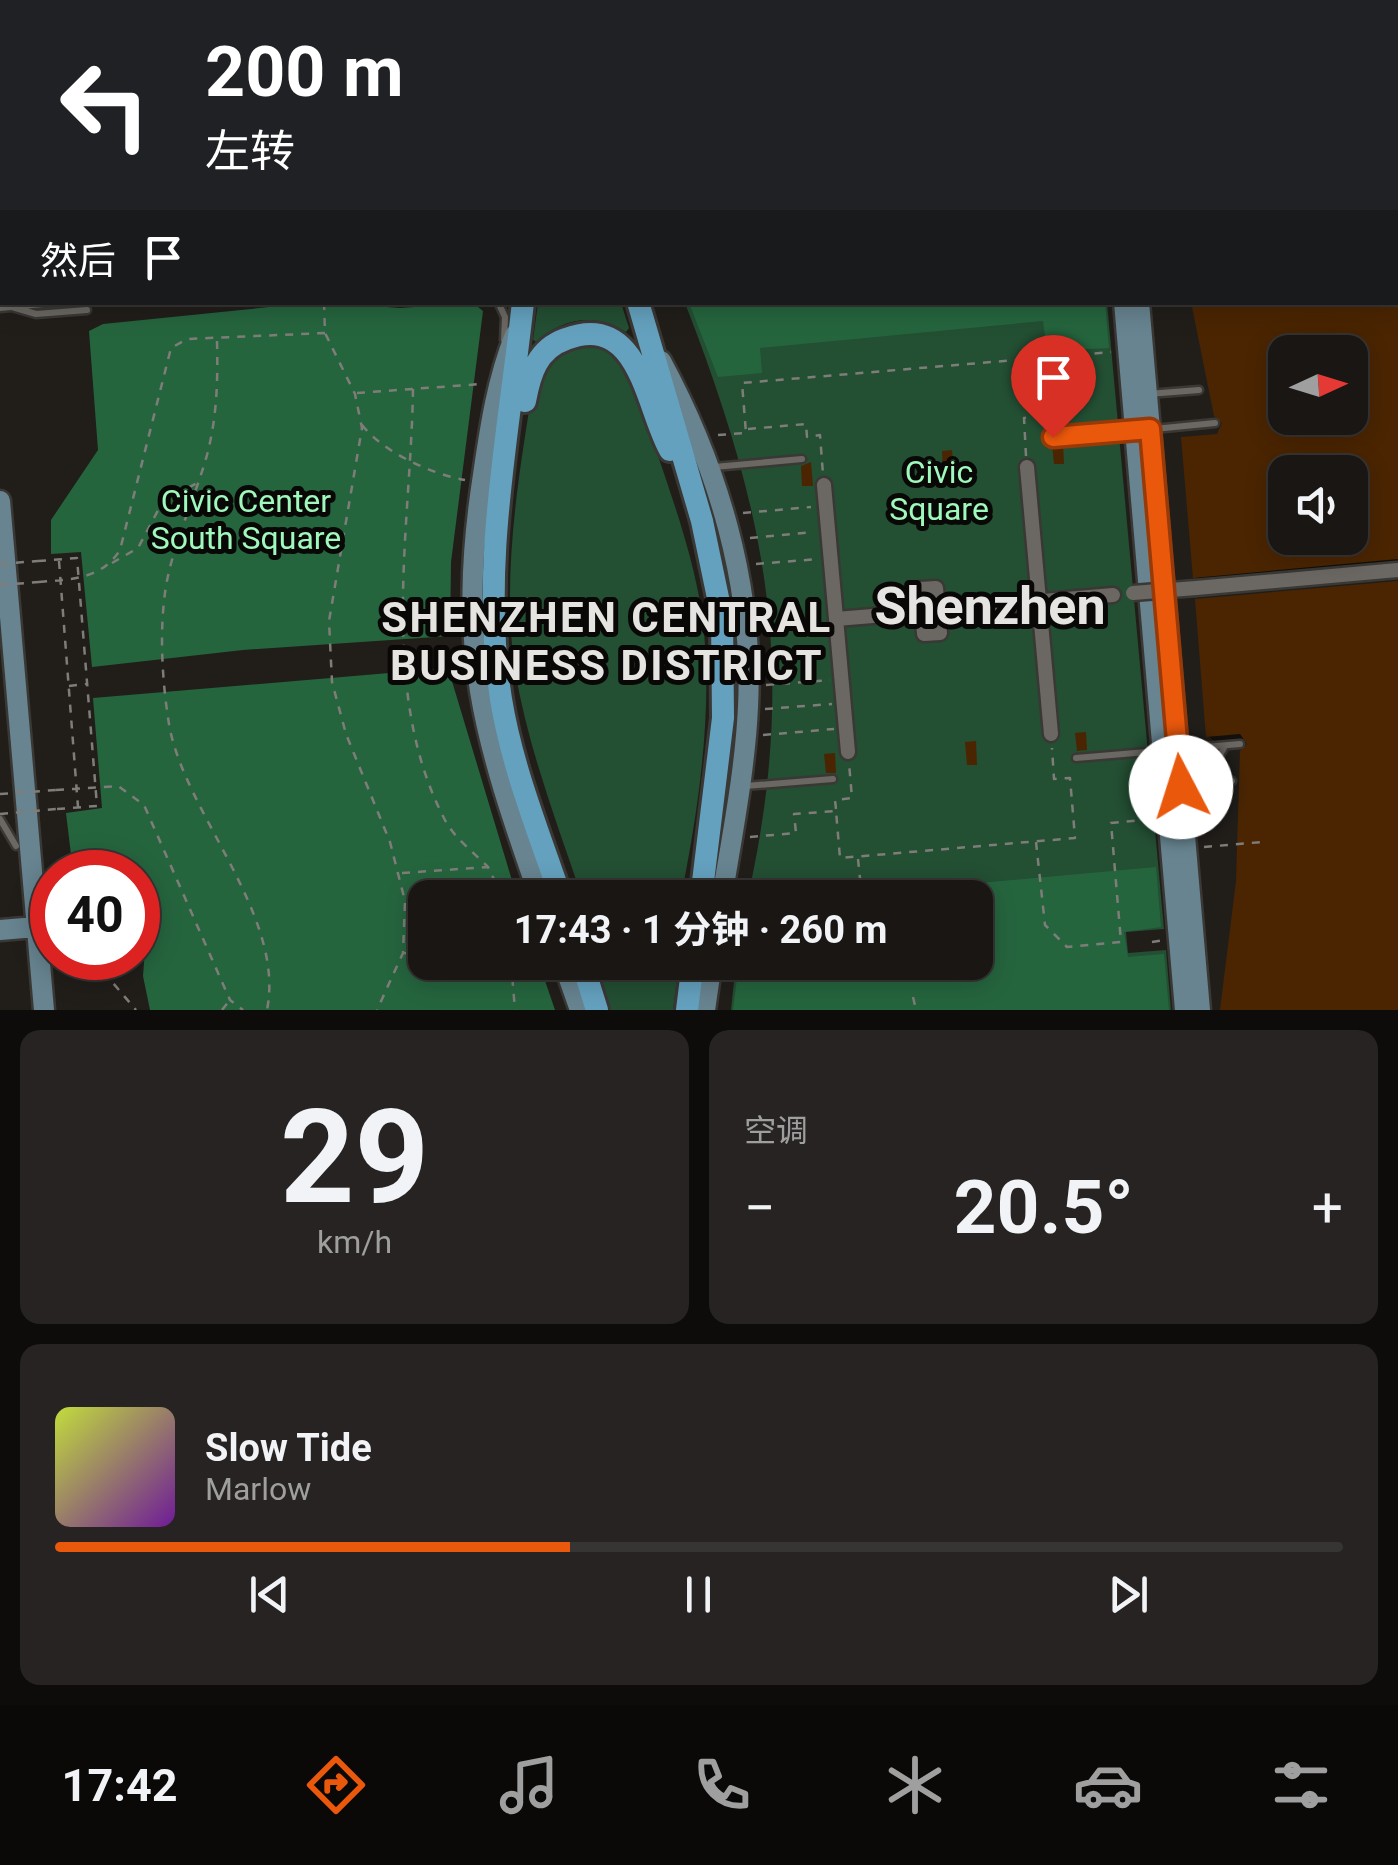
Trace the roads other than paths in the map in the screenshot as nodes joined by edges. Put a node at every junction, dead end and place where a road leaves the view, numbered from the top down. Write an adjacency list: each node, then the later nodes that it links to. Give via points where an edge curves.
1 (33, 305): 6 (lane)
2 (499, 305): 11 (lane, via 505,317)
3 (639, 305): 10 (main road)
4 (1124, 305): 15 (street)
5 (1139, 305): 13 (street)
6 (12, 307): 7 (lane); 8 (lane, via 36,314)
7 (0, 308)
8 (87, 310)
9 (522, 311): 11 (street); 20 (main road)
10 (653, 345): 18 (street); 21 (main road)
11 (500, 371): 45 (street, via 474,543 471,646 496,769)
12 (1198, 390): 13 (lane)
13 (1147, 394): 15 (street)
14 (1215, 424): 15 (lane)
15 (1142, 430): 16 (lane); 35 (street)
16 (1053, 437)
17 (802, 459): 18 (lane)
18 (710, 467): 41 (street, via 744,605 748,708)
19 (1027, 467): 27 (street)
20 (505, 471): 21 (main road, via 538,360 560,341 595,336 633,358 662,435); 42 (main road, via 494,566 495,648 506,725)
21 (690, 483): 38 (main road, via 722,617)
22 (824, 485): 30 (street)
23 (0, 501): 51 (street)
24 (1398, 570): 25 (street, bridge)
25 (1132, 593)
26 (1113, 595): 27 (street)
27 (1039, 601): 28 (street); 32 (street)
28 (938, 610): 29 (street, via 936,588 920,590); 29 (street, via 940,633 924,634)
29 (922, 612): 30 (street)
30 (836, 619): 36 (street)
31 (0, 661): 44 (street)
32 (1051, 734)
33 (1240, 744): 34 (lane)
34 (1226, 746): 35 (lane); 40 (lane, via 1214,764)
35 (1170, 750): 37 (lane); 65 (street); 66 (street)
36 (848, 752)
37 (1076, 758)
38 (718, 774): 48 (main road); 49 (main road)
39 (834, 779): 41 (lane)
40 (1232, 782)
41 (739, 787): 50 (street)
42 (530, 806): 46 (main road); 47 (main road)
43 (0, 817): 44 (lane)
44 (16, 846): 51 (street)
45 (534, 880)
46 (554, 880)
47 (568, 880)
48 (691, 880)
49 (703, 880)
50 (725, 880)
51 (30, 928): 52 (street)
52 (0, 930)
53 (31, 980): 59 (street)
54 (39, 980): 60 (street)
55 (569, 980): 61 (street)
56 (588, 980): 62 (main road)
57 (691, 980): 63 (main road)
58 (709, 980): 64 (street)
59 (31, 1010)
60 (44, 1010)
61 (580, 1010)
62 (597, 1010)
63 (687, 1010)
64 (705, 1010)
65 (1184, 1010)
66 (1200, 1010)

